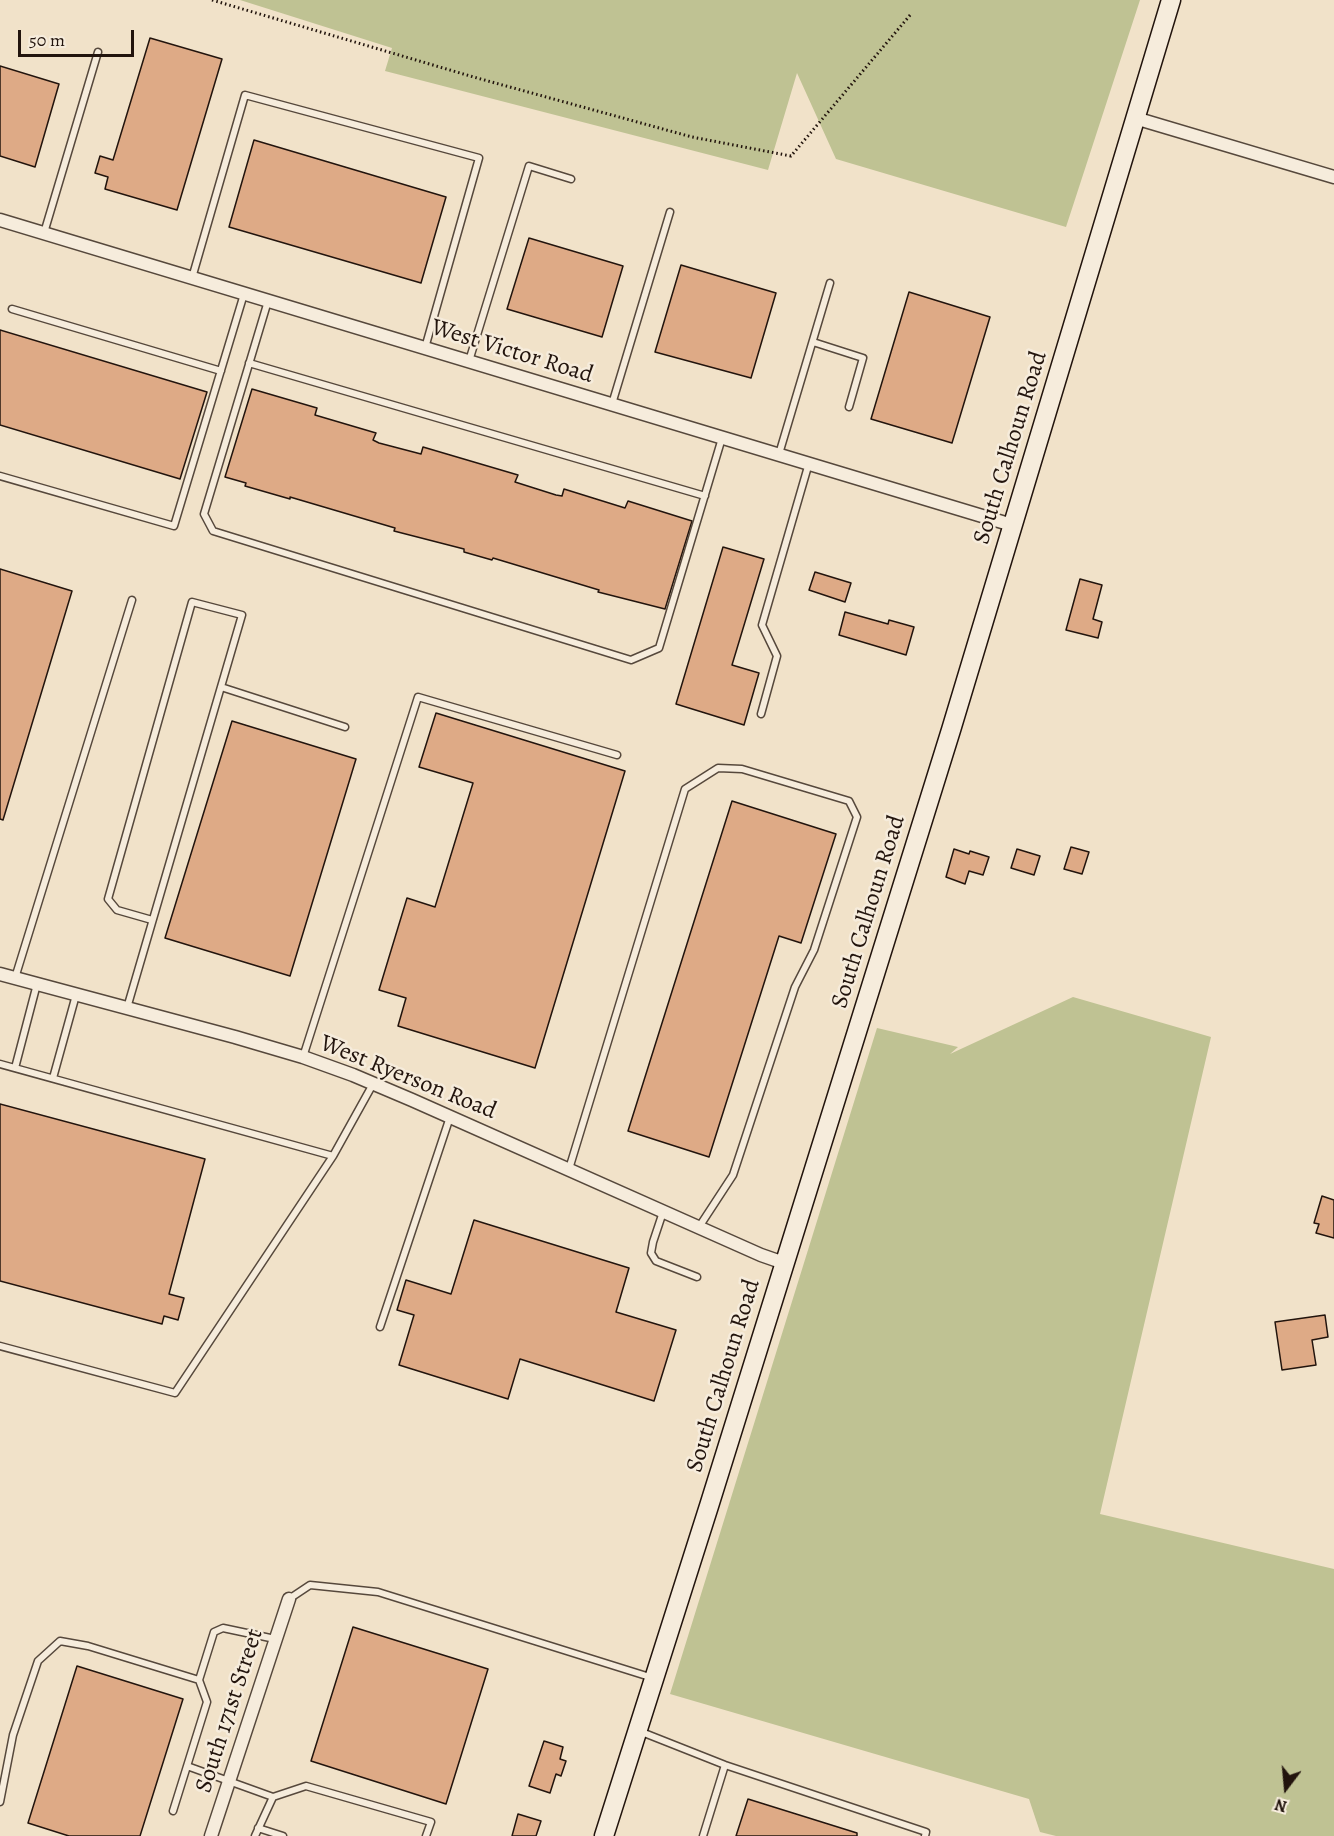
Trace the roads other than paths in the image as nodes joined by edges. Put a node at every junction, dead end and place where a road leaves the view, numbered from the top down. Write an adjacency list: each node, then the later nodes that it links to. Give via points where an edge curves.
1 (1171, 0): 3 (street, South Calhoun Road)
2 (99, 52): 8 (lane)
3 (1135, 118): 4 (street); 26 (street, South Calhoun Road)
4 (1334, 177)
5 (571, 179): 16 (lane, via 529,166)
6 (670, 212): 19 (lane)
7 (0, 220): 8 (street, West Victor Road)
8 (44, 233): 9 (street, West Victor Road)
9 (192, 278): 11 (street, West Victor Road); 15 (lane, via 245,94 479,158)
10 (830, 283): 14 (lane)
11 (244, 294): 12 (street, West Victor Road); 18 (lane)
12 (268, 301): 15 (street, West Victor Road); 17 (lane)
13 (12, 309): 18 (lane)
14 (813, 342): 20 (lane, via 863,358); 22 (lane)
15 (425, 348): 16 (street, West Victor Road)
16 (469, 361): 19 (street, West Victor Road)
17 (249, 363): 25 (lane); 25 (lane, via 204,514 213,531 631,660 659,648)
18 (221, 371): 24 (lane, via 174,526)
19 (612, 404): 21 (street, West Victor Road)
20 (849, 407)
21 (723, 437): 22 (street, West Victor Road); 25 (lane)
22 (779, 454): 23 (street, West Victor Road)
23 (810, 463): 26 (street, West Victor Road); 29 (lane, via 762,625 777,656)
24 (0, 476)
25 (705, 496)
26 (1012, 525): 48 (street, South Calhoun Road)
27 (132, 600): 34 (lane)
28 (221, 687): 30 (lane); 32 (lane); 32 (lane, via 242,615 192,602 108,899 117,910)
29 (762, 714)
30 (345, 727)
31 (617, 755): 38 (lane, via 418,698)
32 (152, 920): 37 (lane)
33 (0, 974): 34 (street, West Ryerson Road)
34 (15, 978): 35 (street, West Ryerson Road)
35 (37, 984): 36 (street, West Ryerson Road); 40 (lane)
36 (76, 995): 37 (street, West Ryerson Road); 41 (lane)
37 (127, 1008): 38 (street, West Ryerson Road)
38 (303, 1057): 42 (street, West Ryerson Road)
39 (0, 1064): 40 (lane)
40 (15, 1068): 41 (lane)
41 (53, 1078): 44 (lane)
42 (373, 1084): 43 (street, West Ryerson Road); 44 (lane)
43 (450, 1116): 45 (street, West Ryerson Road); 50 (lane)
44 (333, 1156): 51 (lane, via 175,1392)
45 (569, 1169): 46 (street, West Ryerson Road); 47 (lane, via 685,789 718,768 742,769 849,801 856,816 814,950 795,987 733,1175)
46 (663, 1211): 47 (street, West Ryerson Road); 49 (lane, via 651,1253 656,1261)
47 (699, 1227): 48 (street, West Ryerson Road)
48 (784, 1263): 54 (street, South Calhoun Road)
49 (697, 1277)
50 (380, 1327)
51 (0, 1346)
52 (289, 1599): 53 (street, South 171st Street); 54 (lane, via 310,1585 378,1592)
53 (275, 1639): 55 (lane, via 223,1628 214,1632); 59 (street, South 171st Street)
54 (654, 1679): 56 (street, South Calhoun Road)
55 (199, 1680): 58 (lane, via 207,1702); 61 (lane, via 60,1641 38,1661 13,1735)
56 (637, 1730): 57 (lane); 68 (street, South Calhoun Road)
57 (725, 1765): 69 (lane); 70 (lane, via 926,1832)
58 (187, 1766): 59 (lane); 62 (lane)
59 (229, 1780): 60 (lane); 64 (street, South 171st Street)
60 (273, 1797): 63 (lane); 67 (lane, via 306,1786 431,1822)
61 (0, 1802)
62 (173, 1811)
63 (258, 1828): 65 (lane); 66 (lane)
64 (211, 1836)
65 (255, 1836)
66 (283, 1836)
67 (426, 1836)
68 (604, 1836)
69 (703, 1836)
70 (925, 1836)

